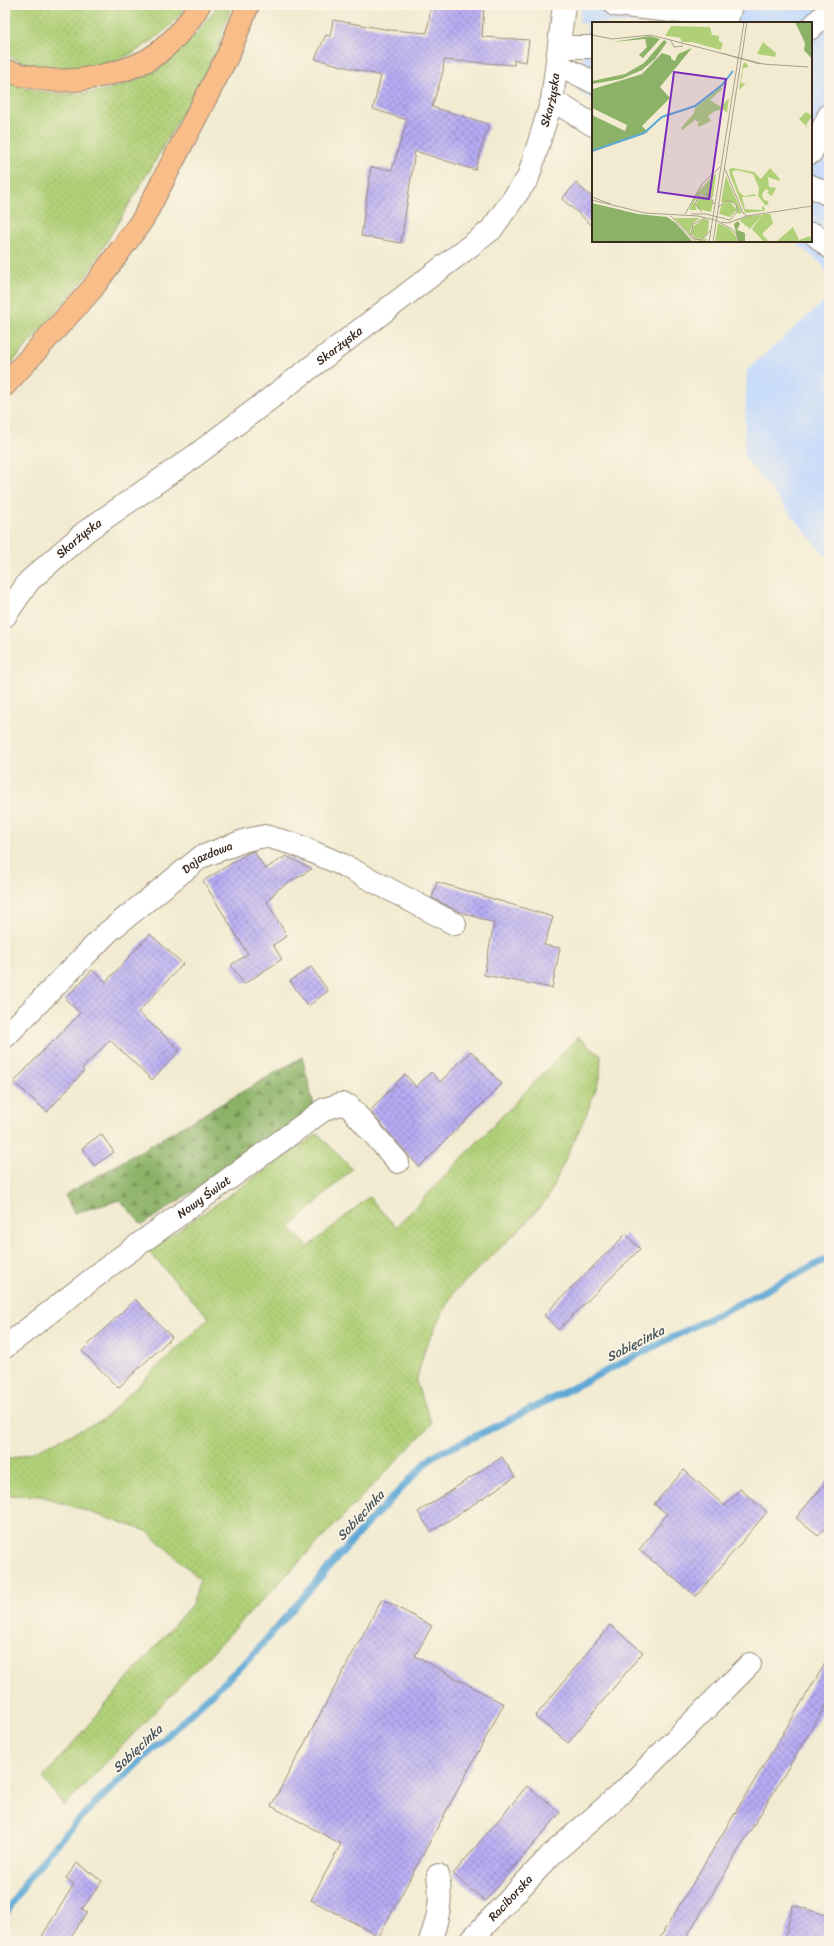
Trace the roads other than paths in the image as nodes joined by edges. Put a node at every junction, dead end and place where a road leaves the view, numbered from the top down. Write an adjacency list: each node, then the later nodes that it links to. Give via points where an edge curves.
1 (199, 5): 10 (main road, via 169,44 154,56 110,74 81,79 50,80)
2 (248, 5): 18 (main road, via 228,55 143,219 92,289)
3 (564, 5): 9 (street, Skarżyska)
4 (615, 5): 5 (street, via 728,17)
5 (731, 5)
6 (829, 10): 7 (street)
7 (812, 27)
8 (592, 47): 9 (street)
9 (558, 55): 11 (street); 12 (street, Skarżyska)
10 (5, 71)
11 (592, 81)
12 (552, 100): 14 (street); 19 (street, Skarżyska, via 528,178 491,230 196,455 85,532 29,580)
13 (829, 115): 15 (street)
14 (592, 124)
15 (812, 151)
16 (812, 186): 17 (street)
17 (829, 195)
18 (5, 385)
19 (5, 616)
20 (455, 924): 21 (street, Dojazdowa, via 343,865 294,844 265,836 246,840 201,857 108,932)
21 (5, 1037)
22 (398, 1162): 23 (street, Nowy Świat, via 349,1106 340,1104 325,1109 113,1263)
23 (5, 1347)
24 (750, 1664): 27 (street, Raciborska, via 626,1789 551,1855)
25 (438, 1875): 26 (street, via 441,1896 438,1917)
26 (430, 1941)
27 (470, 1941)

